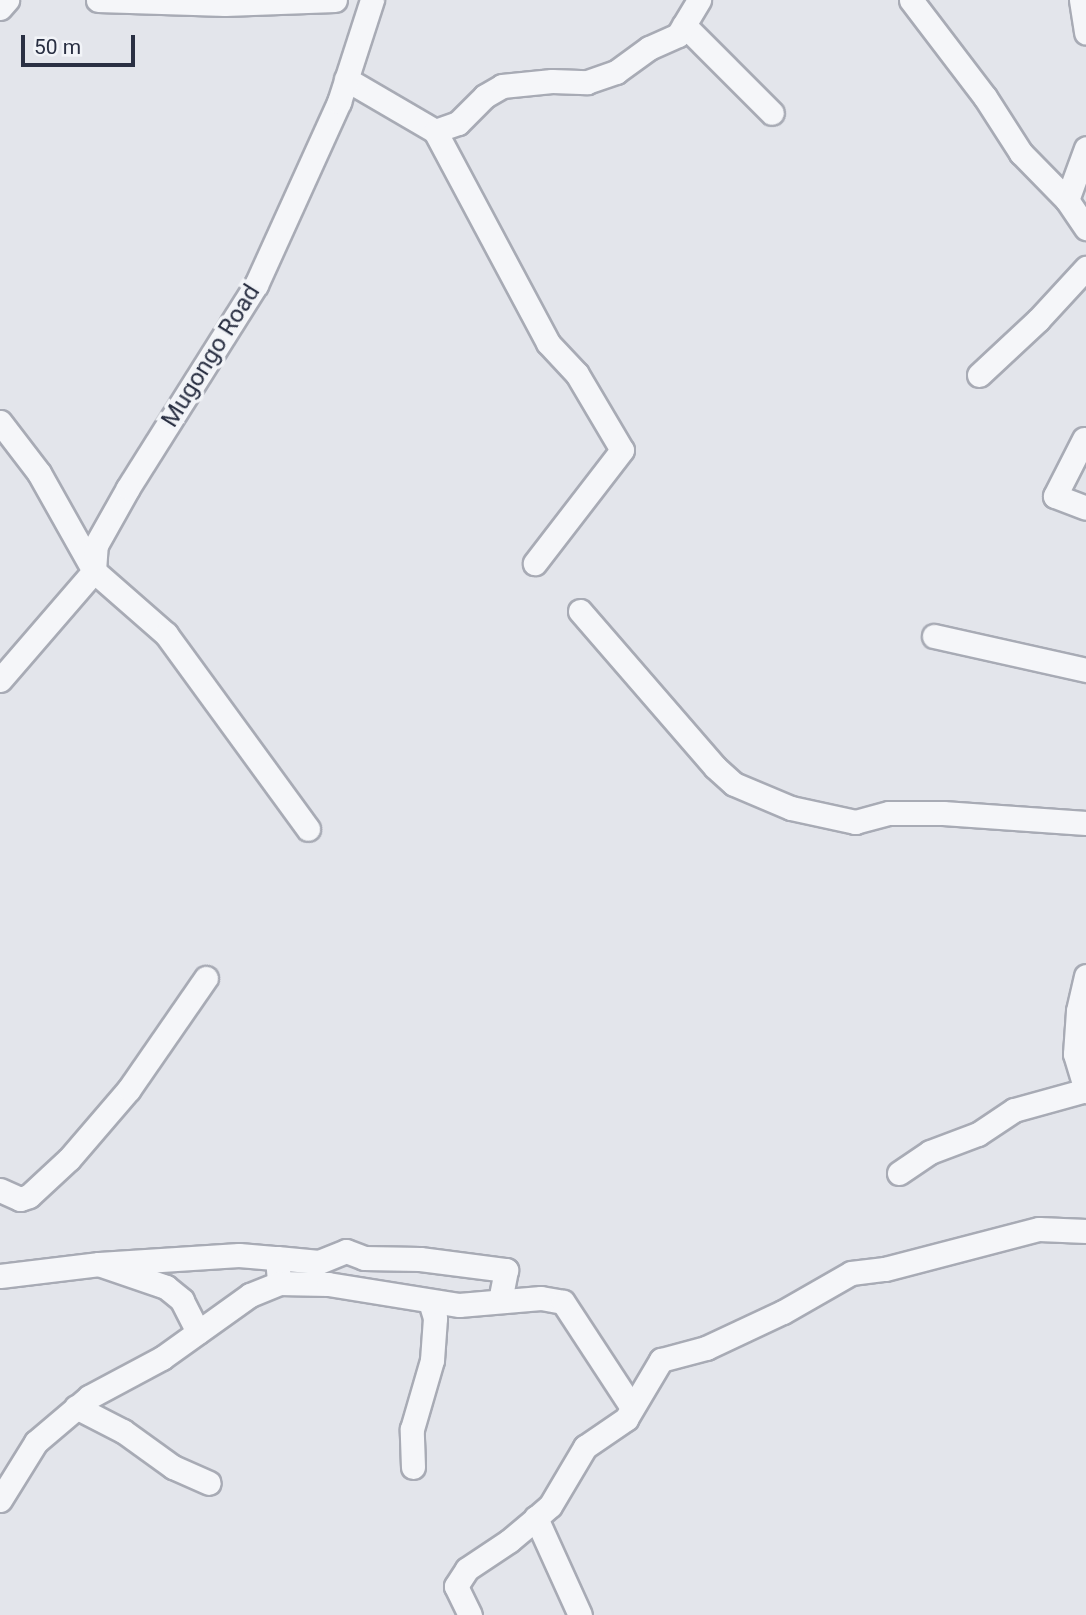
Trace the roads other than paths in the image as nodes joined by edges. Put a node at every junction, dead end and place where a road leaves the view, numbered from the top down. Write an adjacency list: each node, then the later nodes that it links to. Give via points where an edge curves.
1 (7, 0): 8 (street)
2 (98, 0): 3 (street, via 225,4)
3 (335, 0)
4 (373, 0): 11 (street, Mugongo Road)
5 (699, 0): 9 (street)
6 (911, 0): 15 (street, via 1021,153)
7 (1081, 0): 10 (street)
8 (0, 8)
9 (684, 25): 12 (street); 13 (street, via 678,35 603,78 502,86 458,123)
10 (1086, 33)
11 (346, 79): 13 (street); 23 (street, Mugongo Road, via 256,285 128,488 96,545)
12 (772, 113)
13 (435, 131): 22 (street, via 548,343 577,374 622,450)
14 (1086, 148): 15 (street)
15 (1067, 200): 16 (street)
16 (1086, 228)
17 (1086, 268): 18 (street)
18 (979, 375)
19 (0, 422): 23 (street, via 39,474)
20 (1084, 439): 21 (street, via 1055,496)
21 (1086, 509)
22 (535, 564)
23 (94, 571): 27 (street); 29 (street, via 166,634)
24 (580, 611): 28 (street, via 734,784 791,808 855,822 889,813 943,813)
25 (934, 636): 26 (street)
26 (1086, 670)
27 (0, 680)
28 (1086, 823)
29 (309, 829)
30 (1086, 976): 32 (street, via 1075,1054)
31 (206, 978): 34 (street, via 130,1089 69,1159 29,1196 20,1199)
32 (1086, 1090): 33 (street, via 1014,1110 978,1134 930,1152)
33 (899, 1173)
34 (0, 1190)
35 (1086, 1231): 46 (street, via 1039,1229 885,1269 851,1273 706,1348 661,1360)
36 (277, 1258): 37 (street); 40 (street); 42 (street, via 318,1262 346,1251 364,1258 431,1260 506,1270)
37 (174, 1259): 38 (street); 41 (street)
38 (99, 1264): 39 (street); 41 (street)
39 (0, 1276)
40 (279, 1283): 43 (street, via 328,1284); 44 (street)
41 (174, 1294): 44 (street); 45 (street)
42 (500, 1300): 43 (street); 46 (street, via 563,1301)
43 (430, 1303): 48 (street, via 435,1318 433,1350 412,1429)
44 (228, 1311): 45 (street)
45 (198, 1332): 47 (street, via 162,1359)
46 (631, 1406): 51 (street, via 626,1419 581,1452 563,1487)
47 (76, 1407): 49 (street, via 123,1431 173,1467); 50 (street, via 36,1442)
48 (414, 1467)
49 (209, 1483)
50 (0, 1500)
51 (536, 1518): 52 (street, via 467,1569 456,1586); 53 (street)
52 (470, 1615)
53 (580, 1615)

